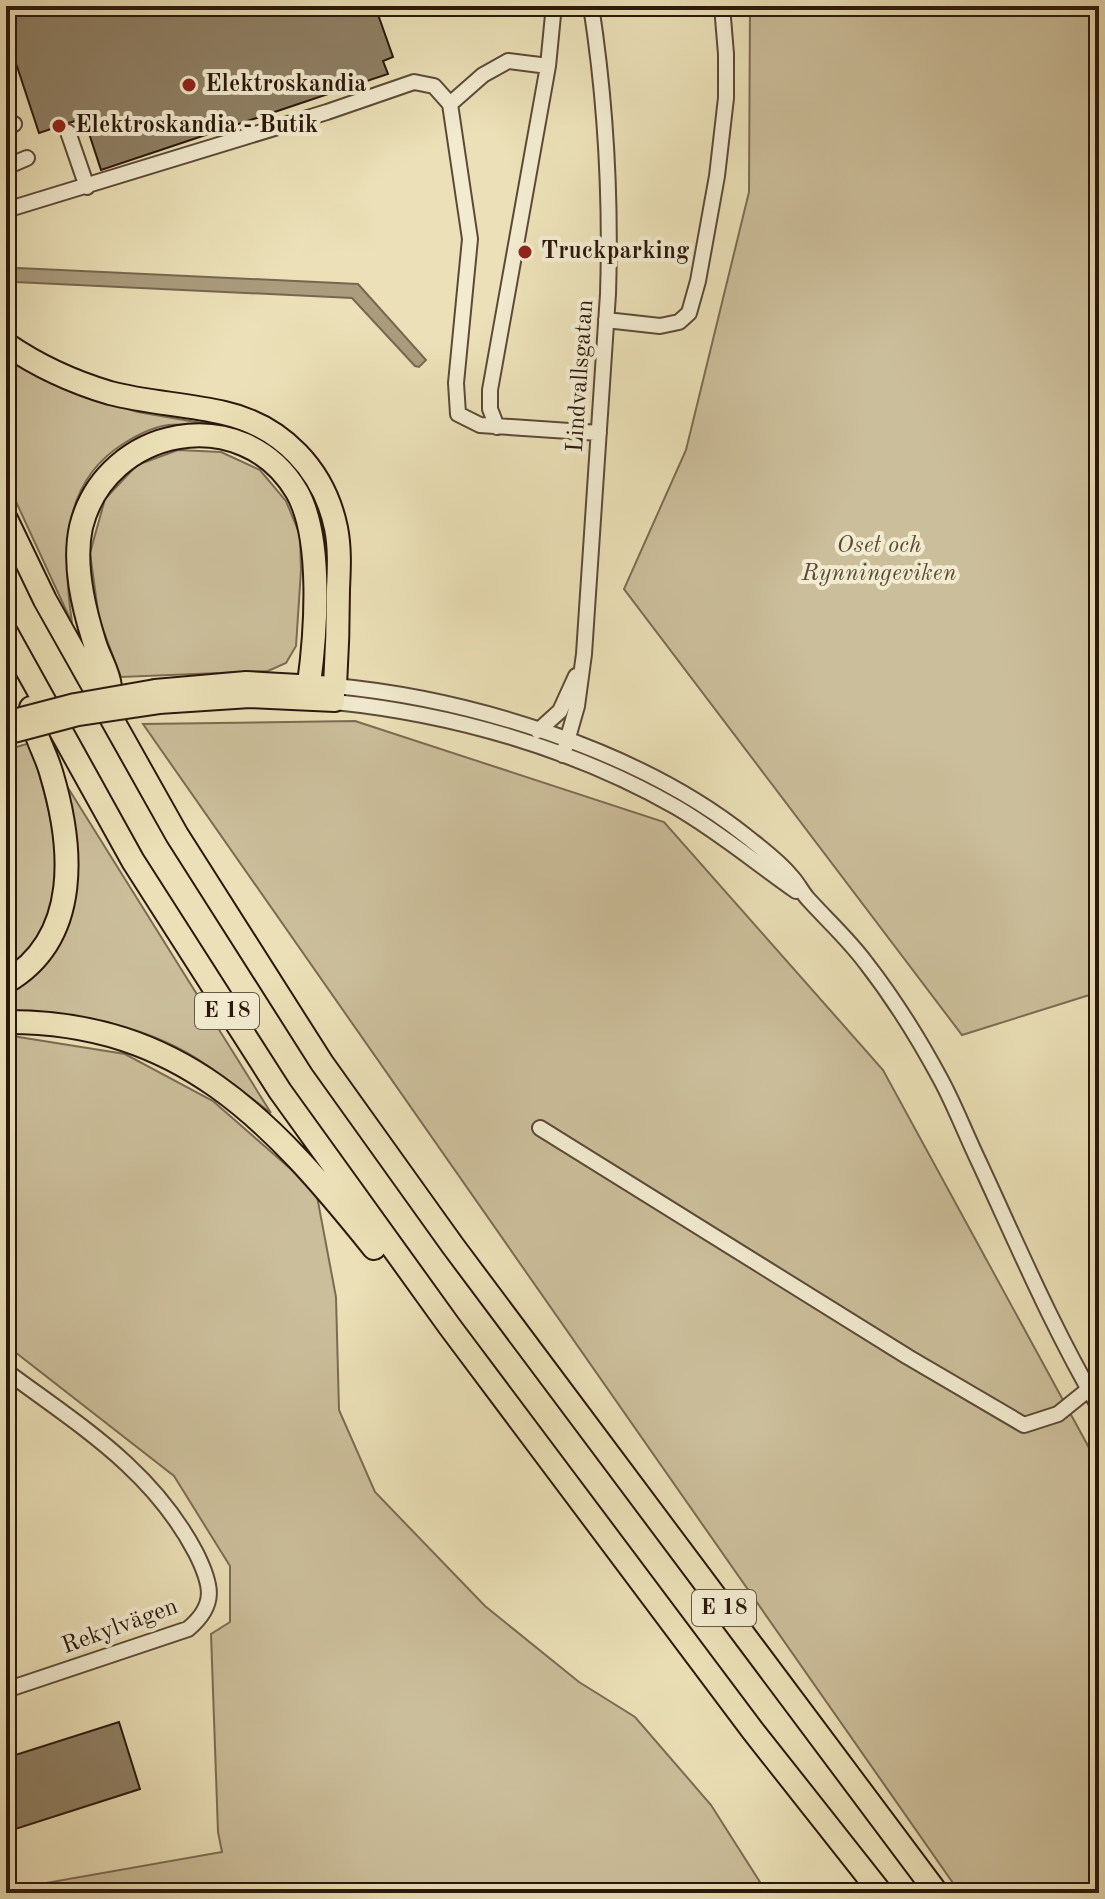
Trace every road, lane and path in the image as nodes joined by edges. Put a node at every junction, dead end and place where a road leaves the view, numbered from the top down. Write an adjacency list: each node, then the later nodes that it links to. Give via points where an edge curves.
1 (550, 6): 4 (street)
2 (591, 6): 11 (street, Lindvallsgatan, via 608,170)
3 (722, 6): 11 (street, via 726,98 717,176 689,313 679,322 660,326)
4 (548, 66): 5 (street, via 508,61); 13 (street, via 490,390)
5 (450, 104): 9 (street, via 434,86 414,82); 13 (street, via 470,239 456,383 458,414)
6 (68, 132): 9 (street)
7 (27, 158): 8 (street)
8 (6, 167)
9 (87, 187): 10 (street)
10 (6, 210)
11 (606, 320): 14 (street, Lindvallsgatan)
12 (6, 344): 20 (highway, via 47,369 90,386 244,418 299,454 324,490 337,531)
13 (497, 427): 14 (street)
14 (599, 433): 17 (street, Lindvallsgatan)
15 (6, 519): 22 (highway, E 18)
16 (6, 632): 18 (highway, E 18)
17 (584, 654): 24 (street, Lindvallsgatan, via 560,711); 26 (street, Lindvallsgatan)
18 (31, 679): 27 (highway, E 18, via 31,719 57,792 67,883 56,929 44,949); 33 (highway, E 18, via 133,861 263,1066)
19 (308, 692): 20 (main road); 21 (main road, via 250,698); 22 (highway, E 18, via 314,558 306,512 296,491 282,472 244,445 210,436 175,437 153,443 114,468 98,486 81,530 83,599 110,686)
20 (335, 694): 24 (street, via 390,691); 26 (street)
21 (157, 696): 23 (main road, bridge, via 75,703); 25 (main road, bridge)
22 (108, 713): 36 (highway, E 18, via 242,941 373,1136)
23 (6, 721)
24 (538, 731): 26 (street)
25 (6, 735)
26 (565, 748): 31 (street, via 674,805 727,840 807,898 865,961 928,1058)
27 (6, 982)
28 (6, 1022): 33 (highway, E 18, via 69,1025 136,1042 178,1061 235,1098 316,1178)
29 (540, 1128): 31 (street, via 1024,1425 1058,1414)
30 (6, 1371): 34 (street, Rekylvägen, via 128,1462 184,1530 209,1586 202,1617 188,1629)
31 (1089, 1389): 32 (street)
32 (1099, 1407)
33 (534, 1439): 35 (highway, E 18)
34 (6, 1690)
35 (881, 1893)
36 (937, 1893)

